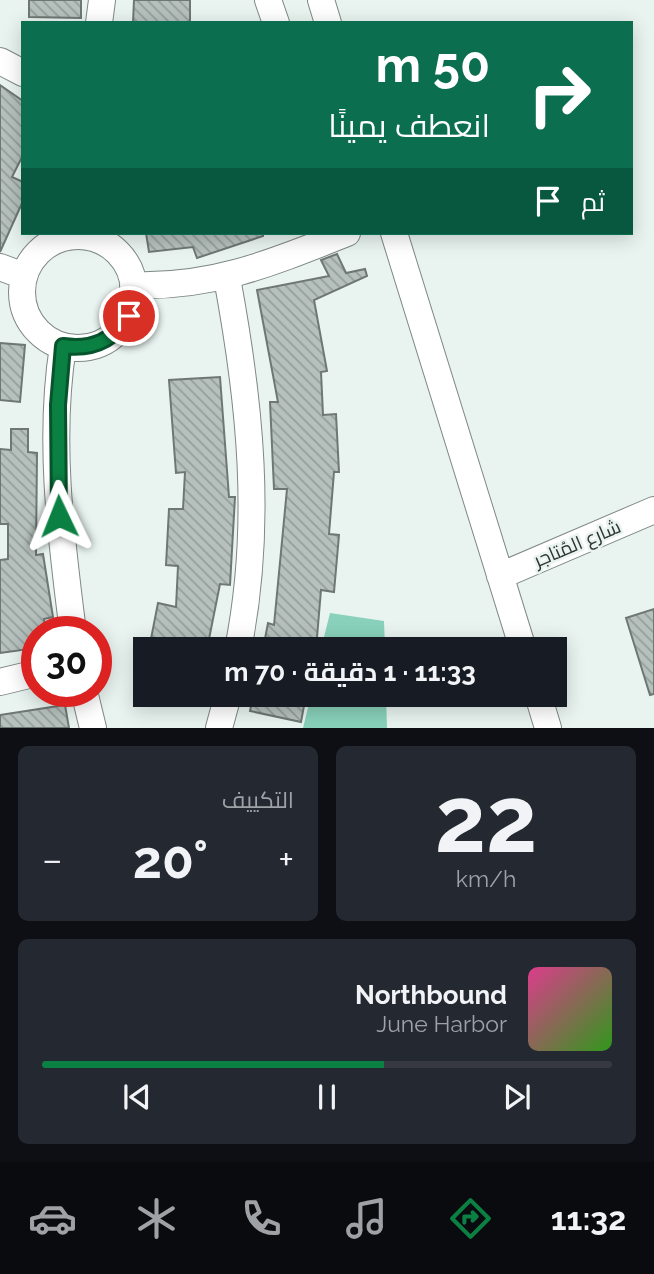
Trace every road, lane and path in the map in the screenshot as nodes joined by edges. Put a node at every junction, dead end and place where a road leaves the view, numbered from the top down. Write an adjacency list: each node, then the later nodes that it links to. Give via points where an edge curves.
1 (102, 0): 4 (street)
2 (268, 0): 5 (street)
3 (321, 0): 6 (street)
4 (99, 21)
5 (275, 21)
6 (327, 21)
7 (0, 61): 8 (street)
8 (21, 72)
9 (75, 235): 13 (street, via 50,243)
10 (82, 235): 15 (street, via 120,256)
11 (342, 235): 14 (street)
12 (395, 235): 18 (street)
13 (12, 272): 16 (street, via 29,319 49,341)
14 (227, 278): 15 (street, via 182,285); 20 (street, via 252,456 251,551)
15 (133, 285): 16 (street, via 133,300 120,329 94,346)
16 (63, 346): 19 (street, via 58,383 58,489)
17 (654, 510): 18 (street, شارع المُتاجر)
18 (500, 576): 21 (street)
19 (71, 616)
20 (240, 637)
21 (519, 637)
22 (21, 677): 23 (street)
23 (0, 682)
24 (88, 707): 27 (street)
25 (225, 707): 28 (street)
26 (542, 707): 29 (street)
27 (93, 728)
28 (219, 728)
29 (548, 728)

